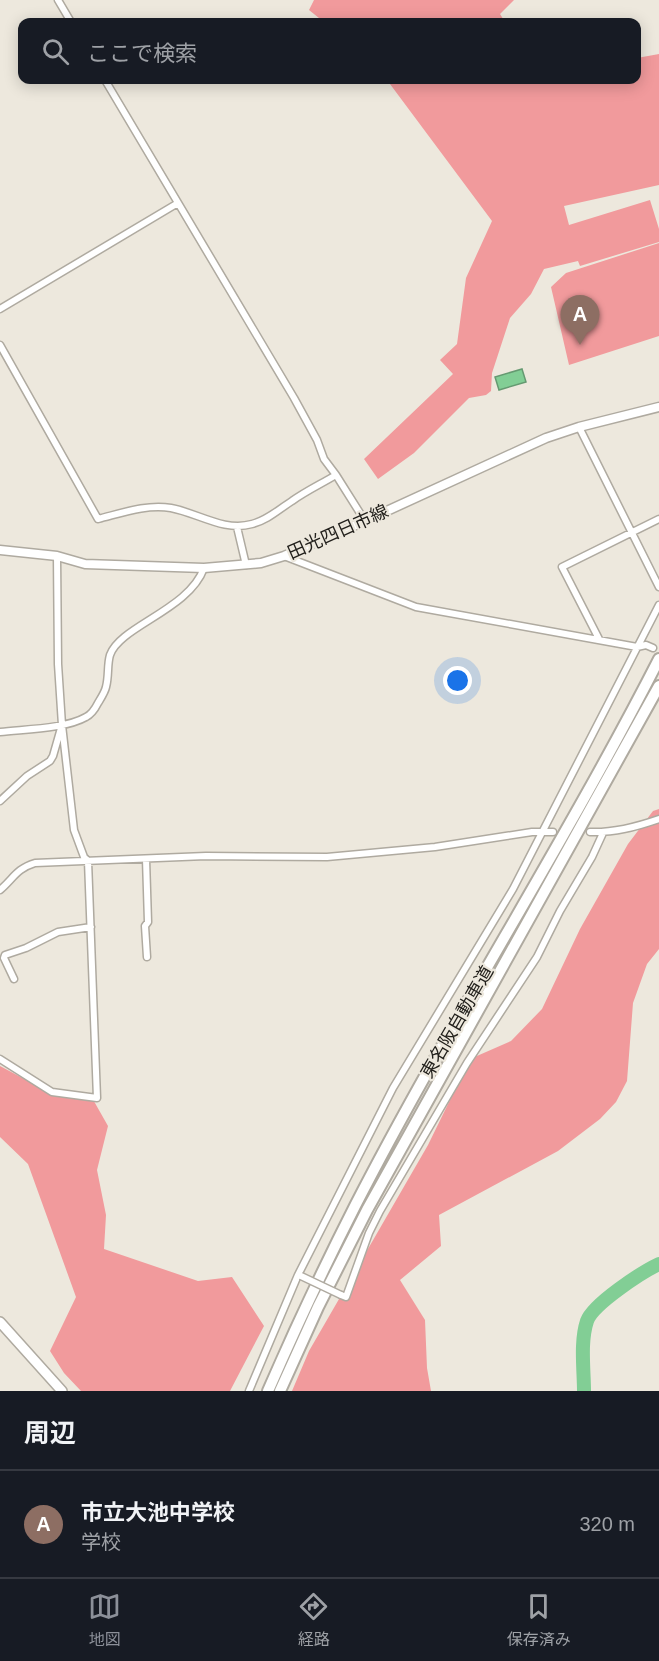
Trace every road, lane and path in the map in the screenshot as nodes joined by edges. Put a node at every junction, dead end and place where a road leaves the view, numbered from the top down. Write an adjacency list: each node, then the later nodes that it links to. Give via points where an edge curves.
1 (58, 0): 2 (street)
2 (69, 18)
3 (107, 84): 4 (street)
4 (178, 204): 5 (street); 9 (street)
5 (0, 309)
6 (0, 345): 12 (street, via 98,519 159,507)
7 (659, 407): 8 (main road, 田光四日市線)
8 (579, 427): 11 (main road, 田光四日市線, via 515,451); 13 (street)
9 (336, 475): 11 (street); 12 (street, via 267,519)
10 (659, 519): 13 (street)
11 (365, 521): 16 (main road, 田光四日市線)
12 (237, 526): 17 (street)
13 (632, 532): 19 (street); 21 (street, via 562,567)
14 (0, 550): 15 (main road, 田光四日市線)
15 (57, 556): 18 (main road, 田光四日市線, via 85,564); 26 (street)
16 (284, 556): 17 (main road, 田光四日市線); 21 (street, via 416,607)
17 (246, 565): 18 (main road, 田光四日市線)
18 (204, 568): 26 (street, via 184,597 115,646 110,655 106,688 94,711)
19 (659, 587)
20 (659, 605): 22 (street)
21 (599, 639): 22 (street)
22 (637, 647): 23 (street); 30 (street)
23 (653, 648)
24 (659, 659): 45 (highway, 東名阪自動車道, via 356,1205)
25 (659, 686): 46 (highway, 東名阪自動車道, via 367,1210)
26 (62, 725): 27 (street); 28 (street, via 50,761); 35 (street, via 74,830)
27 (0, 732)
28 (0, 801)
29 (659, 819): 33 (street)
30 (542, 832): 31 (street); 34 (street, via 327,857); 41 (street, via 513,889 393,1088)
31 (553, 832)
32 (590, 832): 33 (street)
33 (603, 833): 41 (street, bridge, via 537,957 466,1064 380,1210 346,1297)
34 (146, 859): 35 (street); 38 (street)
35 (88, 861): 36 (street, via 24,866); 37 (street)
36 (0, 890)
37 (91, 927): 39 (street, via 58,932 5,955); 40 (street, via 97,1098 52,1092)
38 (147, 957)
39 (14, 979)
40 (0, 1059)
41 (299, 1276): 44 (street)
42 (0, 1322): 43 (highway)
43 (62, 1391)
44 (249, 1391)
45 (268, 1391)
46 (280, 1391)

